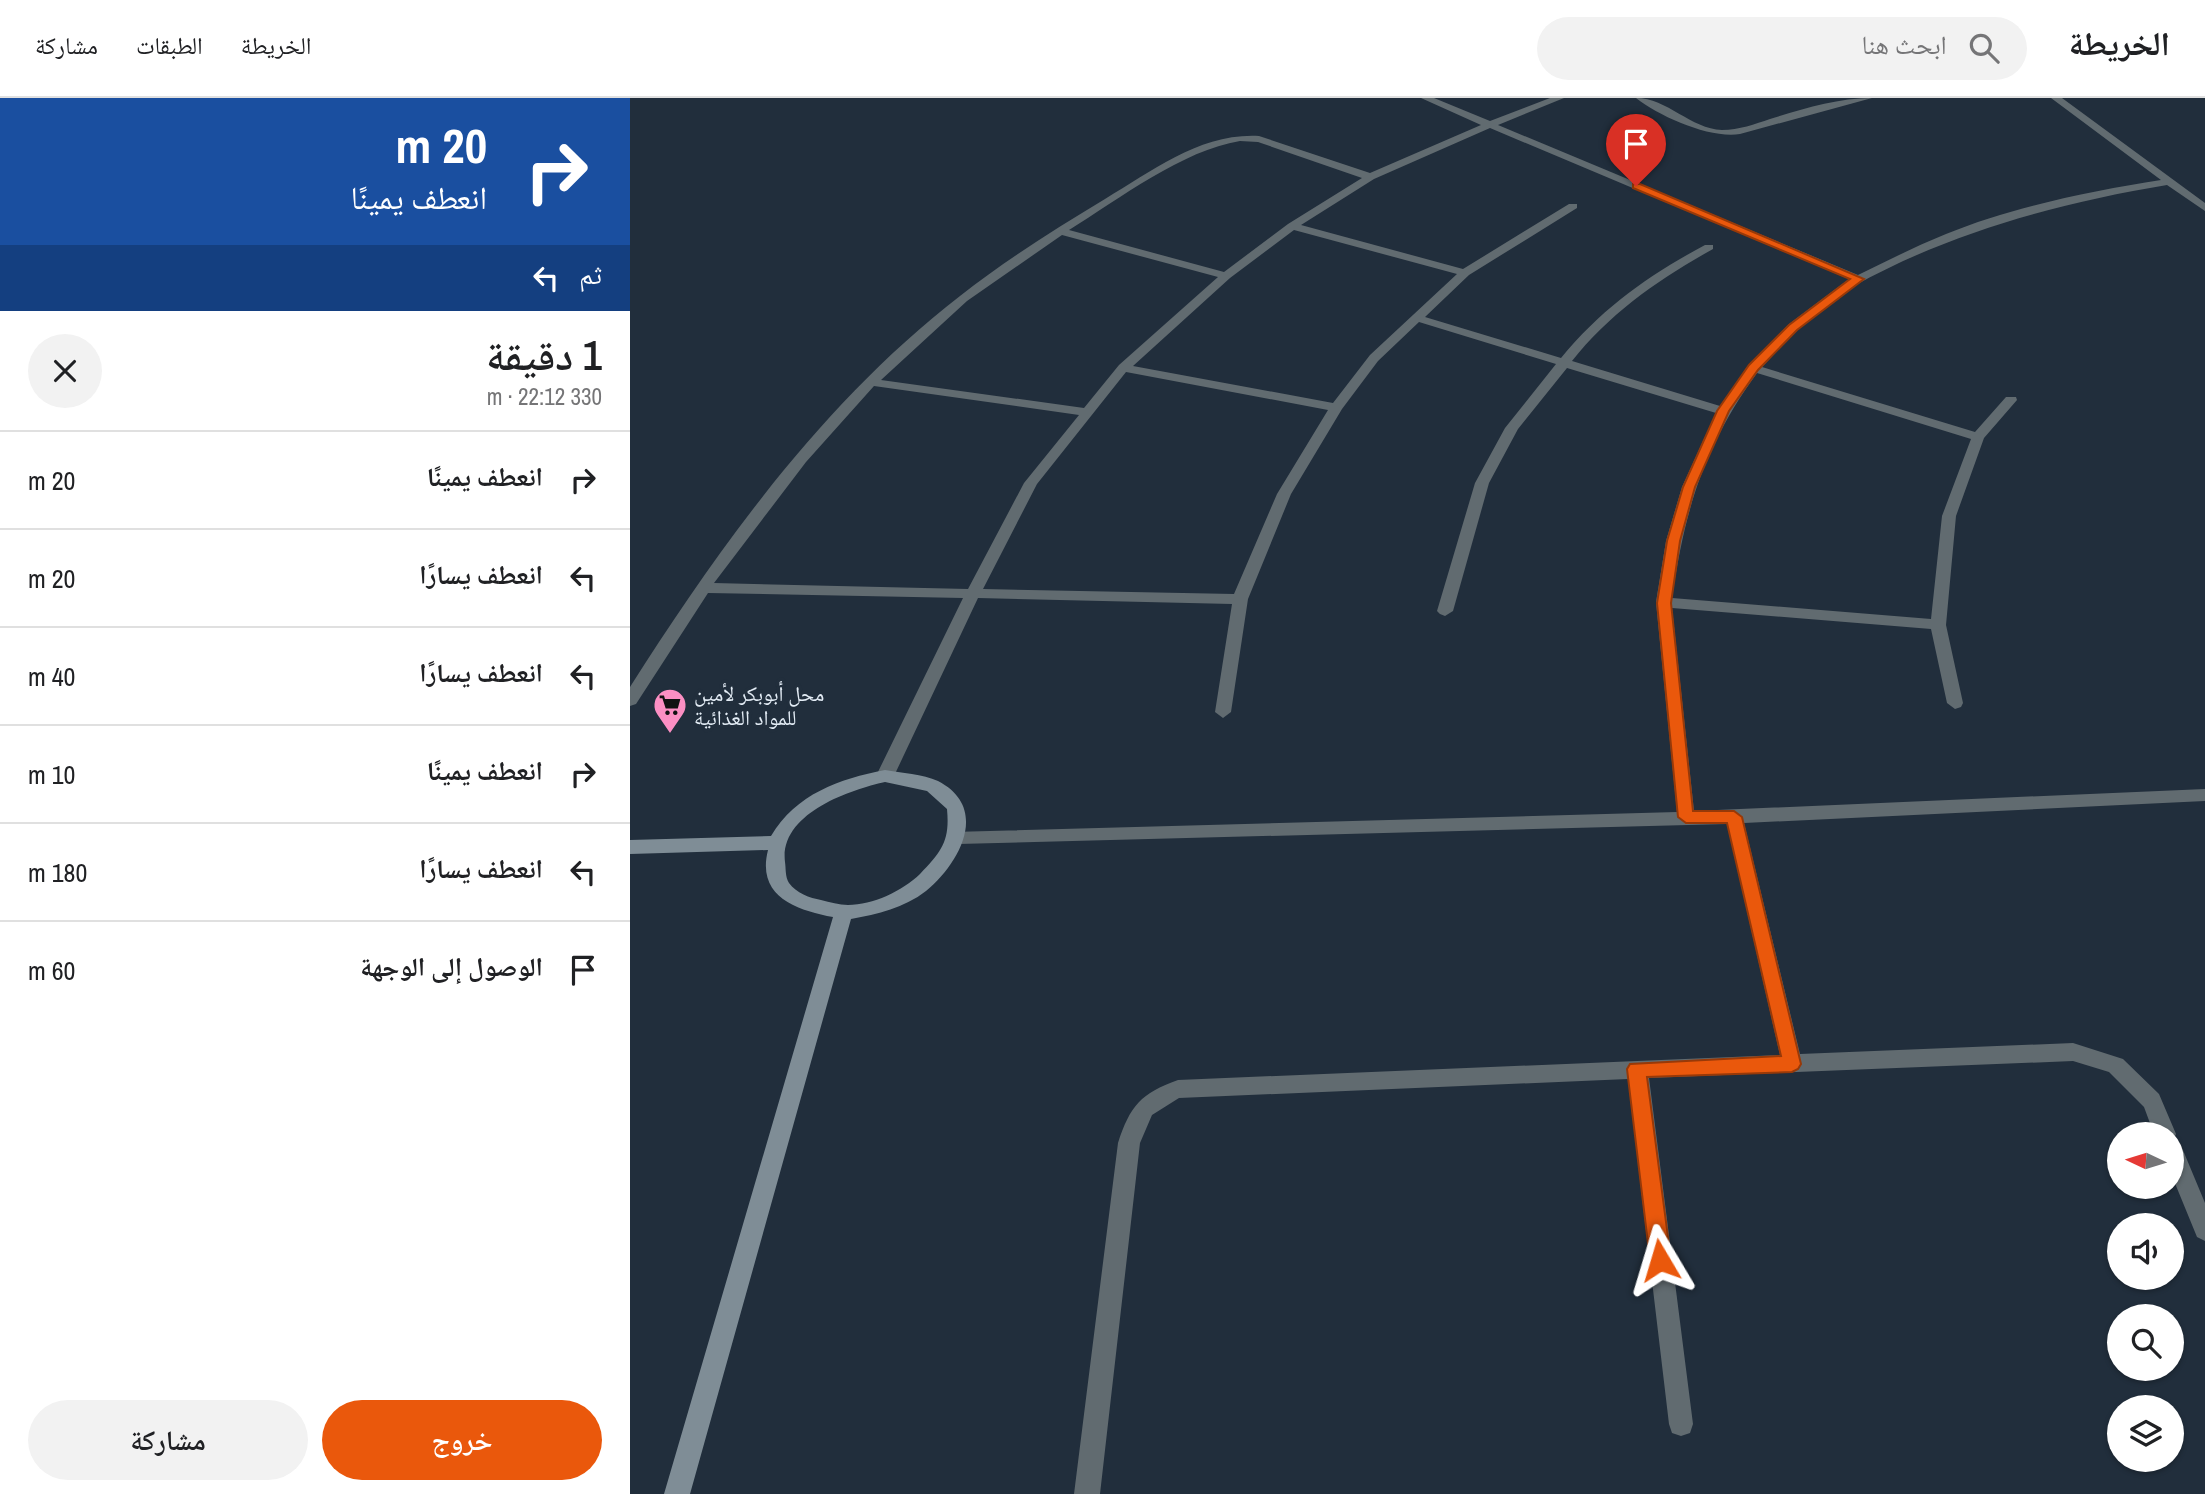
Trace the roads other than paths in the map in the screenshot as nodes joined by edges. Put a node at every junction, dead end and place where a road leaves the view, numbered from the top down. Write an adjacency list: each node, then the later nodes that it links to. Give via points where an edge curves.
1 (1426, 98): 6 (street)
2 (1559, 98): 6 (street)
3 (1641, 98): 4 (street, via 1720,133)
4 (1867, 98)
5 (2056, 98): 8 (street)
6 (1489, 125): 7 (street); 16 (street)
7 (1370, 177): 11 (street); 12 (street, via 1259,139 1217,140)
8 (2168, 181): 10 (street); 16 (street, via 2001,219 1950,236)
9 (1573, 206): 14 (street)
10 (2205, 208)
11 (1292, 226): 14 (street); 15 (street)
12 (1059, 232): 15 (street); 21 (street, via 942,316)
13 (1709, 247): 18 (street, via 1658,275 1591,329)
14 (1465, 273): 17 (street)
15 (1226, 276): 19 (street)
16 (1858, 279): 20 (street, via 1793,327)
17 (1417, 318): 18 (street); 23 (street, via 1374,358)
18 (1563, 362): 24 (street); 31 (street, via 1511,428 1482,483)
19 (1123, 368): 23 (street); 25 (street)
20 (1754, 368): 24 (street); 26 (street)
21 (871, 382): 25 (street); 27 (street, via 818,436)
22 (2011, 400): 26 (street)
23 (1336, 408): 29 (street, via 1284,494)
24 (1723, 411): 30 (street, via 1689,487 1673,541)
25 (1086, 412): 28 (street, via 1031,483)
26 (1978, 436): 32 (street, via 1949,516)
27 (704, 588): 28 (street); 33 (street)
28 (973, 594): 29 (street); 36 (street)
29 (1240, 599): 35 (street)
30 (1664, 603): 32 (street); 38 (street)
31 (1445, 611)
32 (1938, 625): 34 (street)
33 (630, 700)
34 (1955, 703)
35 (1223, 712)
36 (885, 776): 40 (main road, via 926,783 942,792 959,820); 41 (main road, via 831,790 789,823)
37 (2205, 795): 39 (street)
38 (1686, 817): 39 (street); 40 (street)
39 (1734, 817): 44 (street)
40 (958, 837): 43 (main road, via 948,859 930,879 904,897)
41 (777, 843): 42 (main road); 43 (main road, via 773,864 779,884 794,899 816,909)
42 (630, 847)
43 (844, 912): 50 (main road)
44 (1792, 1064): 45 (street); 46 (street, via 2073,1052 2116,1065 2152,1101)
45 (1637, 1069): 49 (street); 51 (street, via 1178,1089 1150,1101 1135,1121 1129,1143)
46 (2160, 1122)
47 (2184, 1179): 48 (street)
48 (2205, 1230)
49 (1681, 1424)
50 (677, 1494)
51 (1087, 1494)

